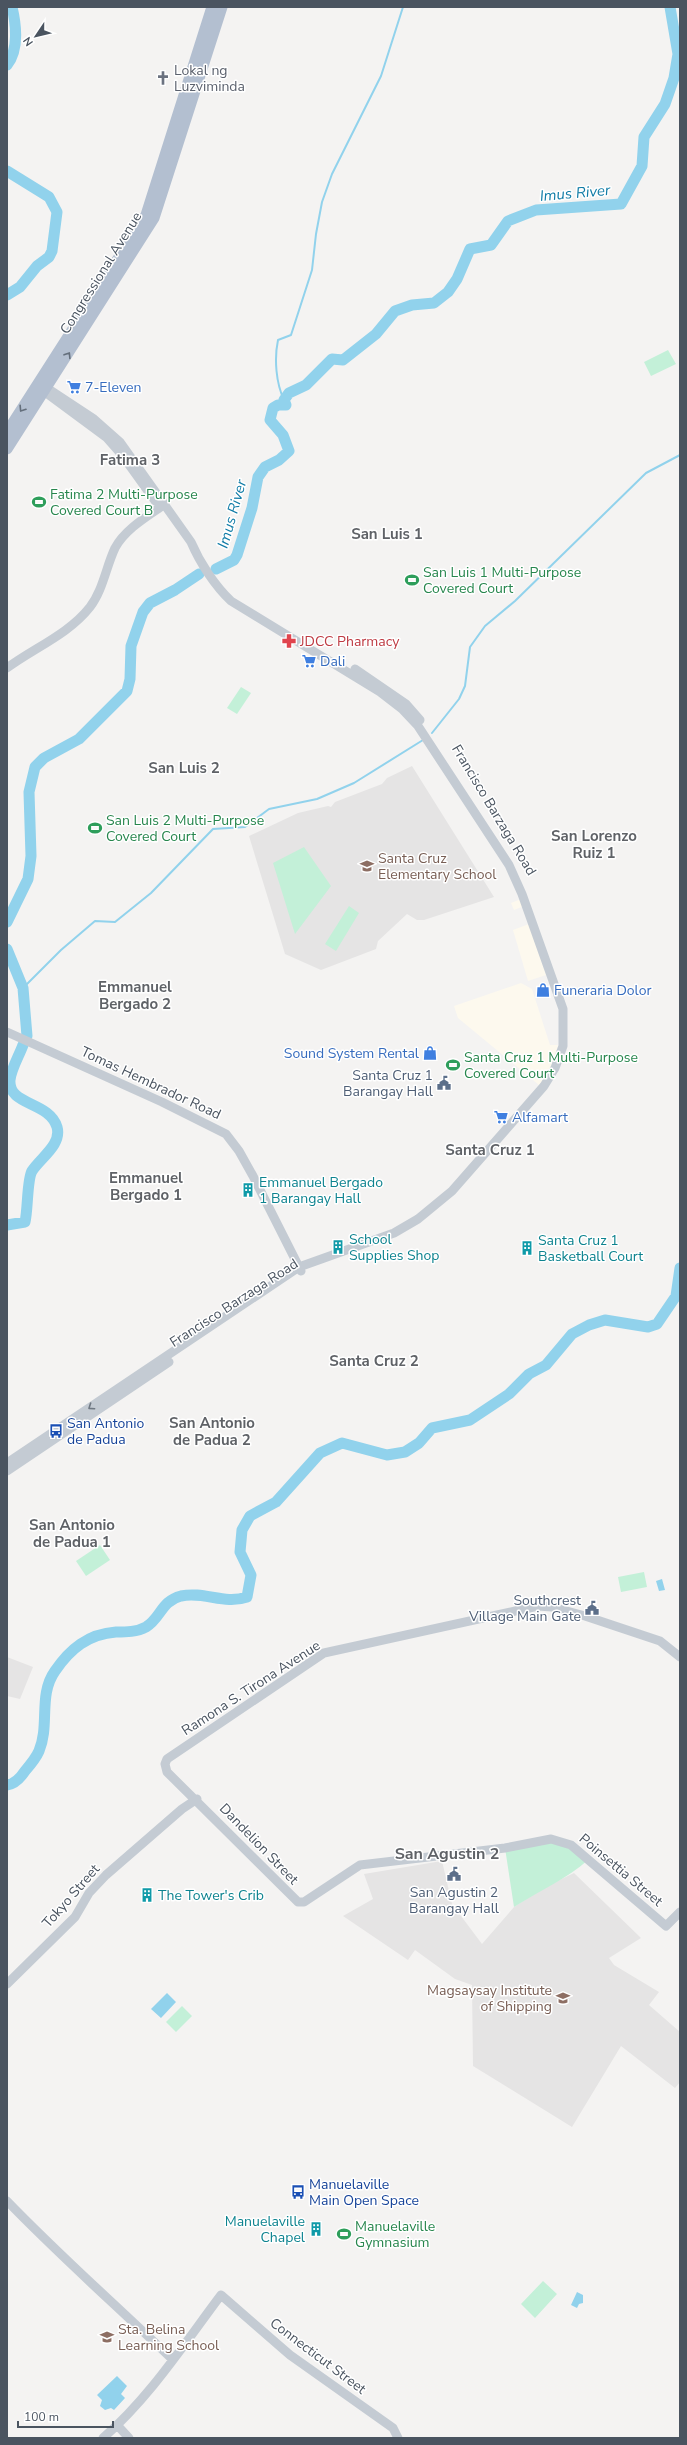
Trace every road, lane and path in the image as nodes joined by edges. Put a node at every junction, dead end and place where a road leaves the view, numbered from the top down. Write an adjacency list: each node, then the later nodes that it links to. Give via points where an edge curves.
1 (218, 7): 2 (main road, Congressional Avenue, via 154,218)
2 (43, 389): 3 (main road, Congressional Avenue, one-way to 3); 4 (main road, Congressional Avenue); 5 (street, Francisco Barzaga Road, via 94,419 120,442)
3 (7, 432)
4 (7, 449)
5 (162, 506): 6 (street, via 138,523 116,547 96,598 88,608 72,624); 8 (street, Francisco Barzaga Road, via 191,542 221,592 231,601 380,692 420,724 509,865 561,1000 563,1046 555,1068 544,1086 442,1200 418,1219 394,1233)
6 (7, 668)
7 (8, 1033): 8 (street, Tomas Hembrador Road, via 162,1102 226,1134 253,1176)
8 (301, 1270): 9 (street, Francisco Barzaga Road, one-way to 9); 10 (street, Francisco Barzaga Road)
9 (7, 1463)
10 (7, 1471)
11 (680, 1657): 12 (street, Ramona S. Tirona Avenue, via 660,1641 585,1616 538,1606 324,1653 167,1759 167,1772)
12 (197, 1799): 13 (street, Dandelion Street, via 298,1902); 15 (street, Tokyo Street, via 106,1875 88,1894 75,1917)
13 (304, 1902): 14 (street, Poinsettia Street, via 360,1866 551,1840 571,1845 666,1926)
14 (680, 1912)
15 (7, 1984)
16 (7, 2201): 17 (street)
17 (173, 2360): 18 (street); 21 (street, Connecticut Street, via 221,2295 290,2355 393,2428)
18 (118, 2426): 19 (street); 20 (street)
19 (103, 2438)
20 (129, 2438)
21 (398, 2438)

